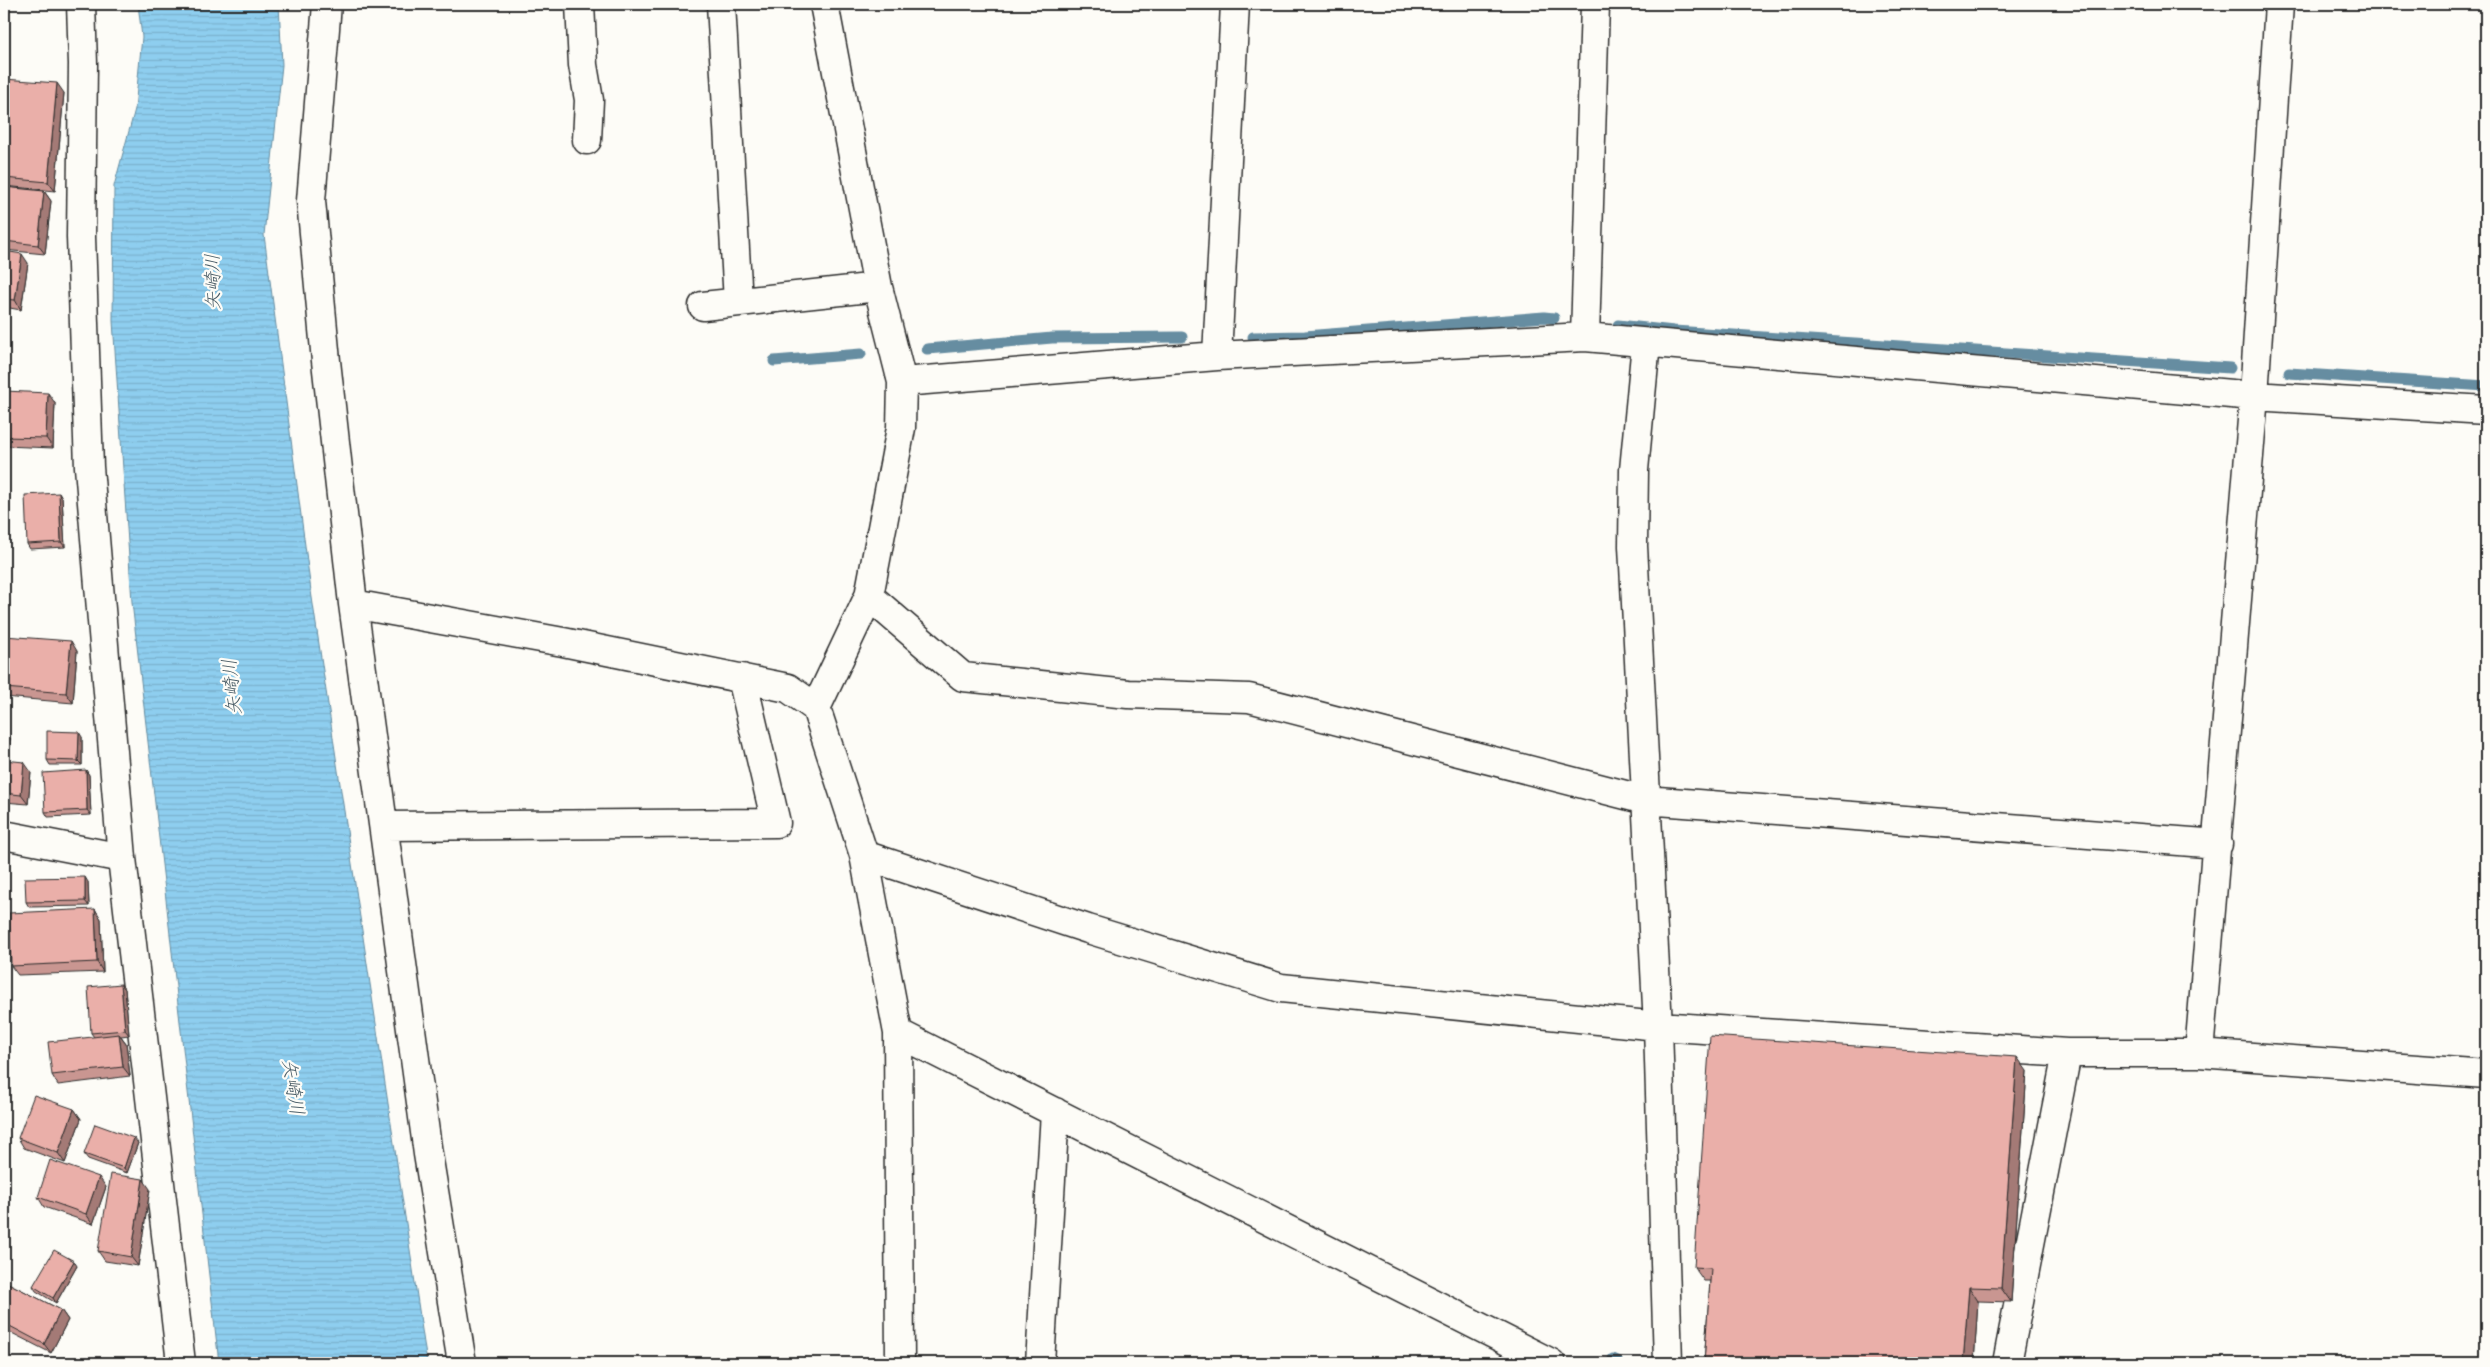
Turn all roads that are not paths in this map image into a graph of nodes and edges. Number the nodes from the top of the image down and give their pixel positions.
1 (81, 4) edge
2 (327, 4) edge
3 (580, 4) edge
4 (721, 4) edge
5 (824, 4) edge
6 (1235, 4) edge
7 (1595, 4) edge
8 (2279, 4) edge
9 (588, 140) dead end
10 (878, 287) junction
11 (738, 302) junction
12 (703, 306) dead end
13 (1585, 337) junction
14 (1646, 343) junction
15 (1217, 356) junction
16 (902, 382) junction
17 (2254, 396) junction
18 (2486, 410) edge
19 (869, 596) junction
20 (353, 604) junction
21 (742, 678) junction
22 (816, 708) junction
23 (1645, 800) junction
24 (384, 826) junction
25 (4, 834) edge
26 (2218, 844) junction
27 (864, 855) junction
28 (122, 858) junction
29 (1658, 1026) junction
30 (898, 1033) junction
31 (2067, 1053) junction
32 (2199, 1053) junction
33 (2486, 1074) edge
34 (1055, 1112) junction
35 (181, 1363) edge
36 (462, 1363) edge
37 (900, 1363) edge
38 (1040, 1363) edge
39 (1551, 1363) edge
40 (1668, 1363) edge
41 (2007, 1363) edge

1 - 28 street
2 - 20 street
3 - 9 street
4 - 11 street
5 - 10 street
6 - 15 street
7 - 13 street
8 - 17 street
10 - 11 street
10 - 16 street
11 - 12 street
13 - 14 street
13 - 15 street
14 - 17 street
14 - 23 street
15 - 16 street
16 - 19 street
17 - 18 street
17 - 26 street
19 - 22 street
19 - 23 street
20 - 21 street
20 - 24 street
21 - 22 street
21 - 24 street
22 - 27 street
23 - 26 street
23 - 29 street
24 - 36 street
25 - 28 street
26 - 32 street
27 - 29 street
27 - 30 street
28 - 35 street
29 - 31 street
29 - 40 street
30 - 34 street
30 - 37 street
31 - 32 street
31 - 41 street
32 - 33 street
34 - 38 street
34 - 39 street

